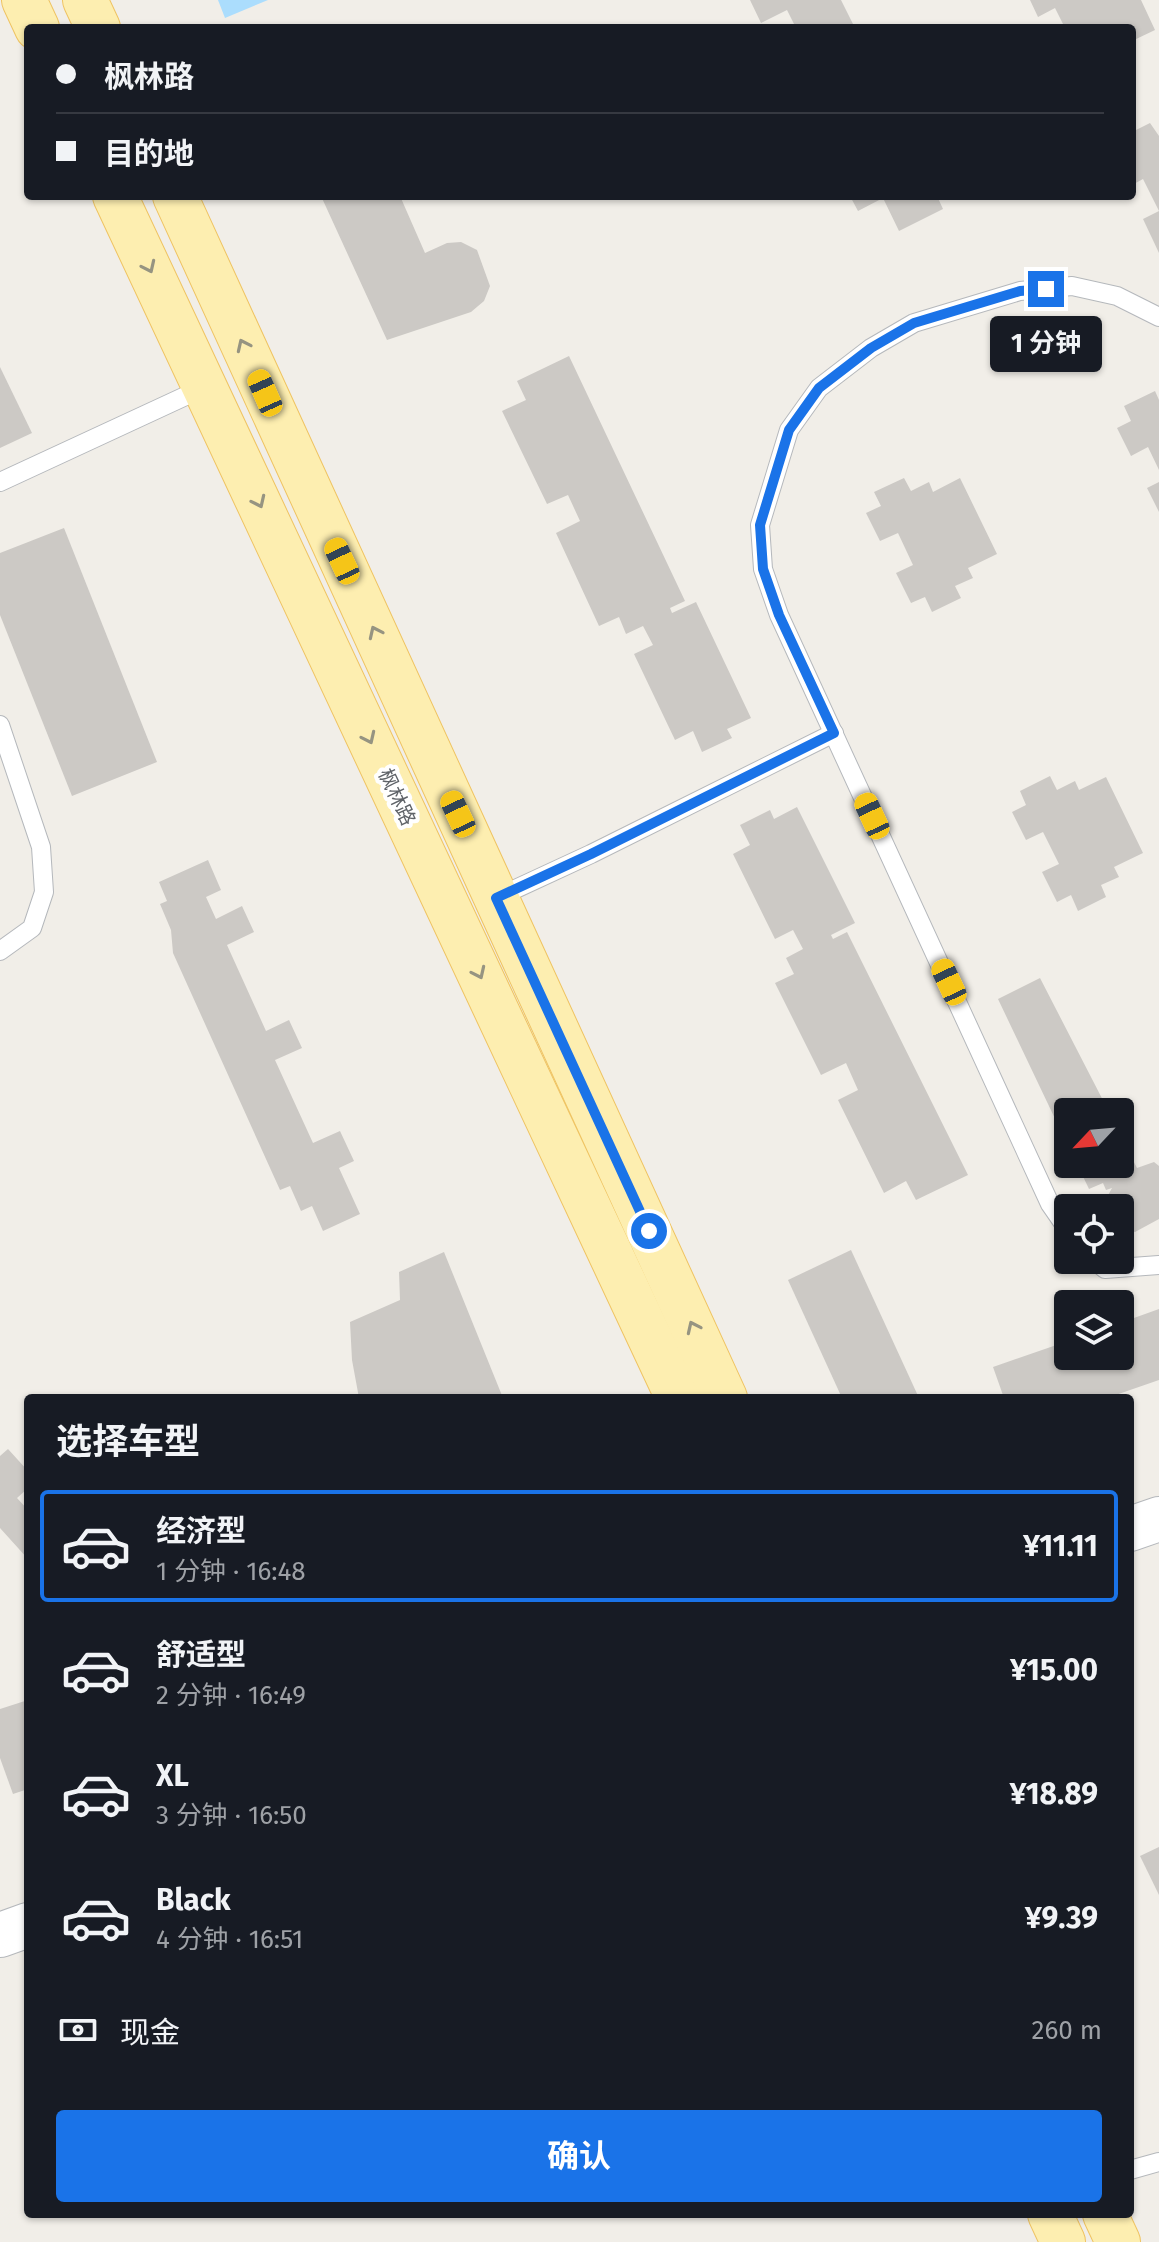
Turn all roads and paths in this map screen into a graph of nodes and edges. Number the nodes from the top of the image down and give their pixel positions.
1 (24, 0) edge
2 (85, 0) edge
3 (35, 24) edge
4 (96, 24) edge
5 (117, 200) edge
6 (177, 200) edge
7 (1159, 317) edge
8 (205, 387) junction
9 (0, 482) edge
10 (0, 725) edge
11 (834, 733) junction
12 (496, 898) junction
13 (0, 951) edge
14 (1054, 1210) edge
15 (1159, 1265) edge
16 (1134, 1268) edge
17 (676, 1394) edge
18 (723, 1394) edge
19 (1159, 1519) edge
20 (1134, 1528) edge
21 (24, 1926) edge
22 (0, 1935) edge
23 (1159, 2162) edge
24 (1134, 2169) edge
25 (1052, 2218) edge
26 (1107, 2218) edge
27 (1063, 2242) edge
28 (1118, 2242) edge

1 - 3 main road
2 - 4 main road
5 -> 8 main road, 枫林路
12 -> 6 main road
7 - 11 lane
8 - 9 lane
8 -> 17 main road, 枫林路
10 - 13 lane
11 - 12 lane
11 - 14 lane
18 -> 12 main road
15 - 16 lane
19 - 20 street
21 - 22 street
23 - 24 lane
25 - 27 main road
26 - 28 main road

